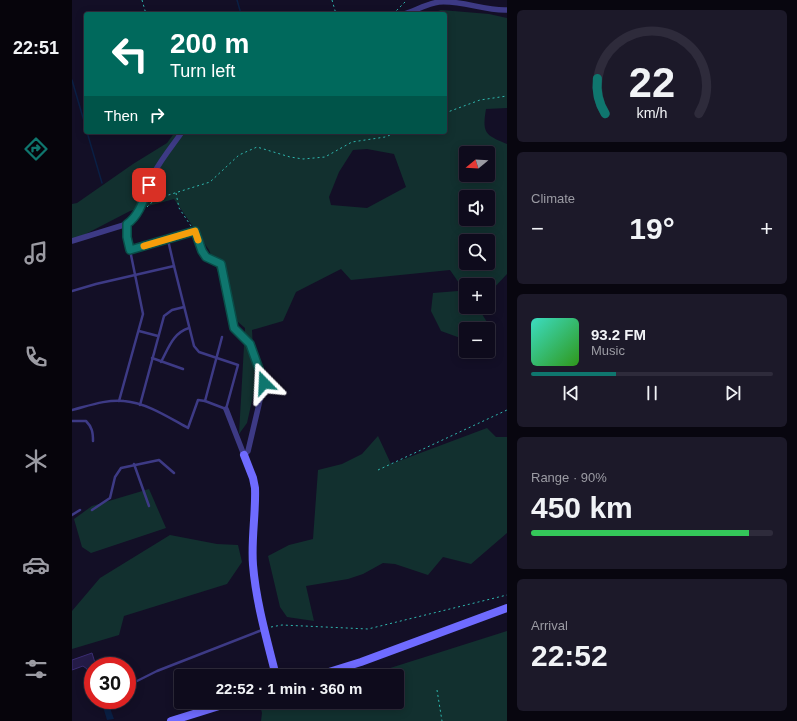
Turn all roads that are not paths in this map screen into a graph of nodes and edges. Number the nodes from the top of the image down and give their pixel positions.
1 (507, 10) edge
2 (410, 12) edge
3 (181, 134) edge
4 (127, 224) junction
5 (168, 239) junction
6 (72, 241) edge
7 (130, 250) junction
8 (174, 266) junction
9 (135, 275) junction
10 (72, 291) edge
11 (184, 307) junction
12 (189, 328) junction
13 (139, 331) junction
14 (158, 336) junction
15 (222, 337) dead end
16 (152, 358) junction
17 (216, 358) junction
18 (161, 362) junction
19 (183, 368) dead end
20 (119, 400) junction
21 (205, 401) junction
22 (140, 405) junction
23 (226, 409) junction
24 (72, 410) edge
25 (72, 421) edge
26 (93, 441) dead end
27 (244, 455) junction
28 (134, 464) junction
29 (174, 473) dead end
30 (149, 506) dead end
31 (80, 510) dead end
32 (92, 510) dead end
33 (72, 515) edge
34 (507, 608) edge
35 (265, 629) junction
36 (274, 669) edge
37 (338, 669) edge
38 (136, 682) edge
39 (210, 709) edge
40 (171, 721) edge

1 - 2 street
3 - 4 street
4 - 6 street
4 - 7 street
5 - 7 street
5 - 8 lane
5 - 27 street
7 - 9 lane
8 - 9 lane
8 - 11 lane
9 - 10 lane
9 - 13 lane
11 - 12 lane
11 - 14 lane
12 - 17 lane
12 - 18 lane
13 - 14 lane
13 - 20 lane
14 - 16 lane
15 - 17 lane
16 - 18 lane
16 - 22 lane
17 - 21 lane
17 - 23 lane
18 - 19 lane
20 - 22 lane
20 - 24 lane
21 - 22 lane
21 - 23 lane
23 - 27 street
25 - 26 lane
27 - 35 street
28 - 29 lane
28 - 30 lane
28 - 32 lane
31 - 33 lane
34 - 37 street
35 - 36 street
35 - 38 lane
39 - 40 street

